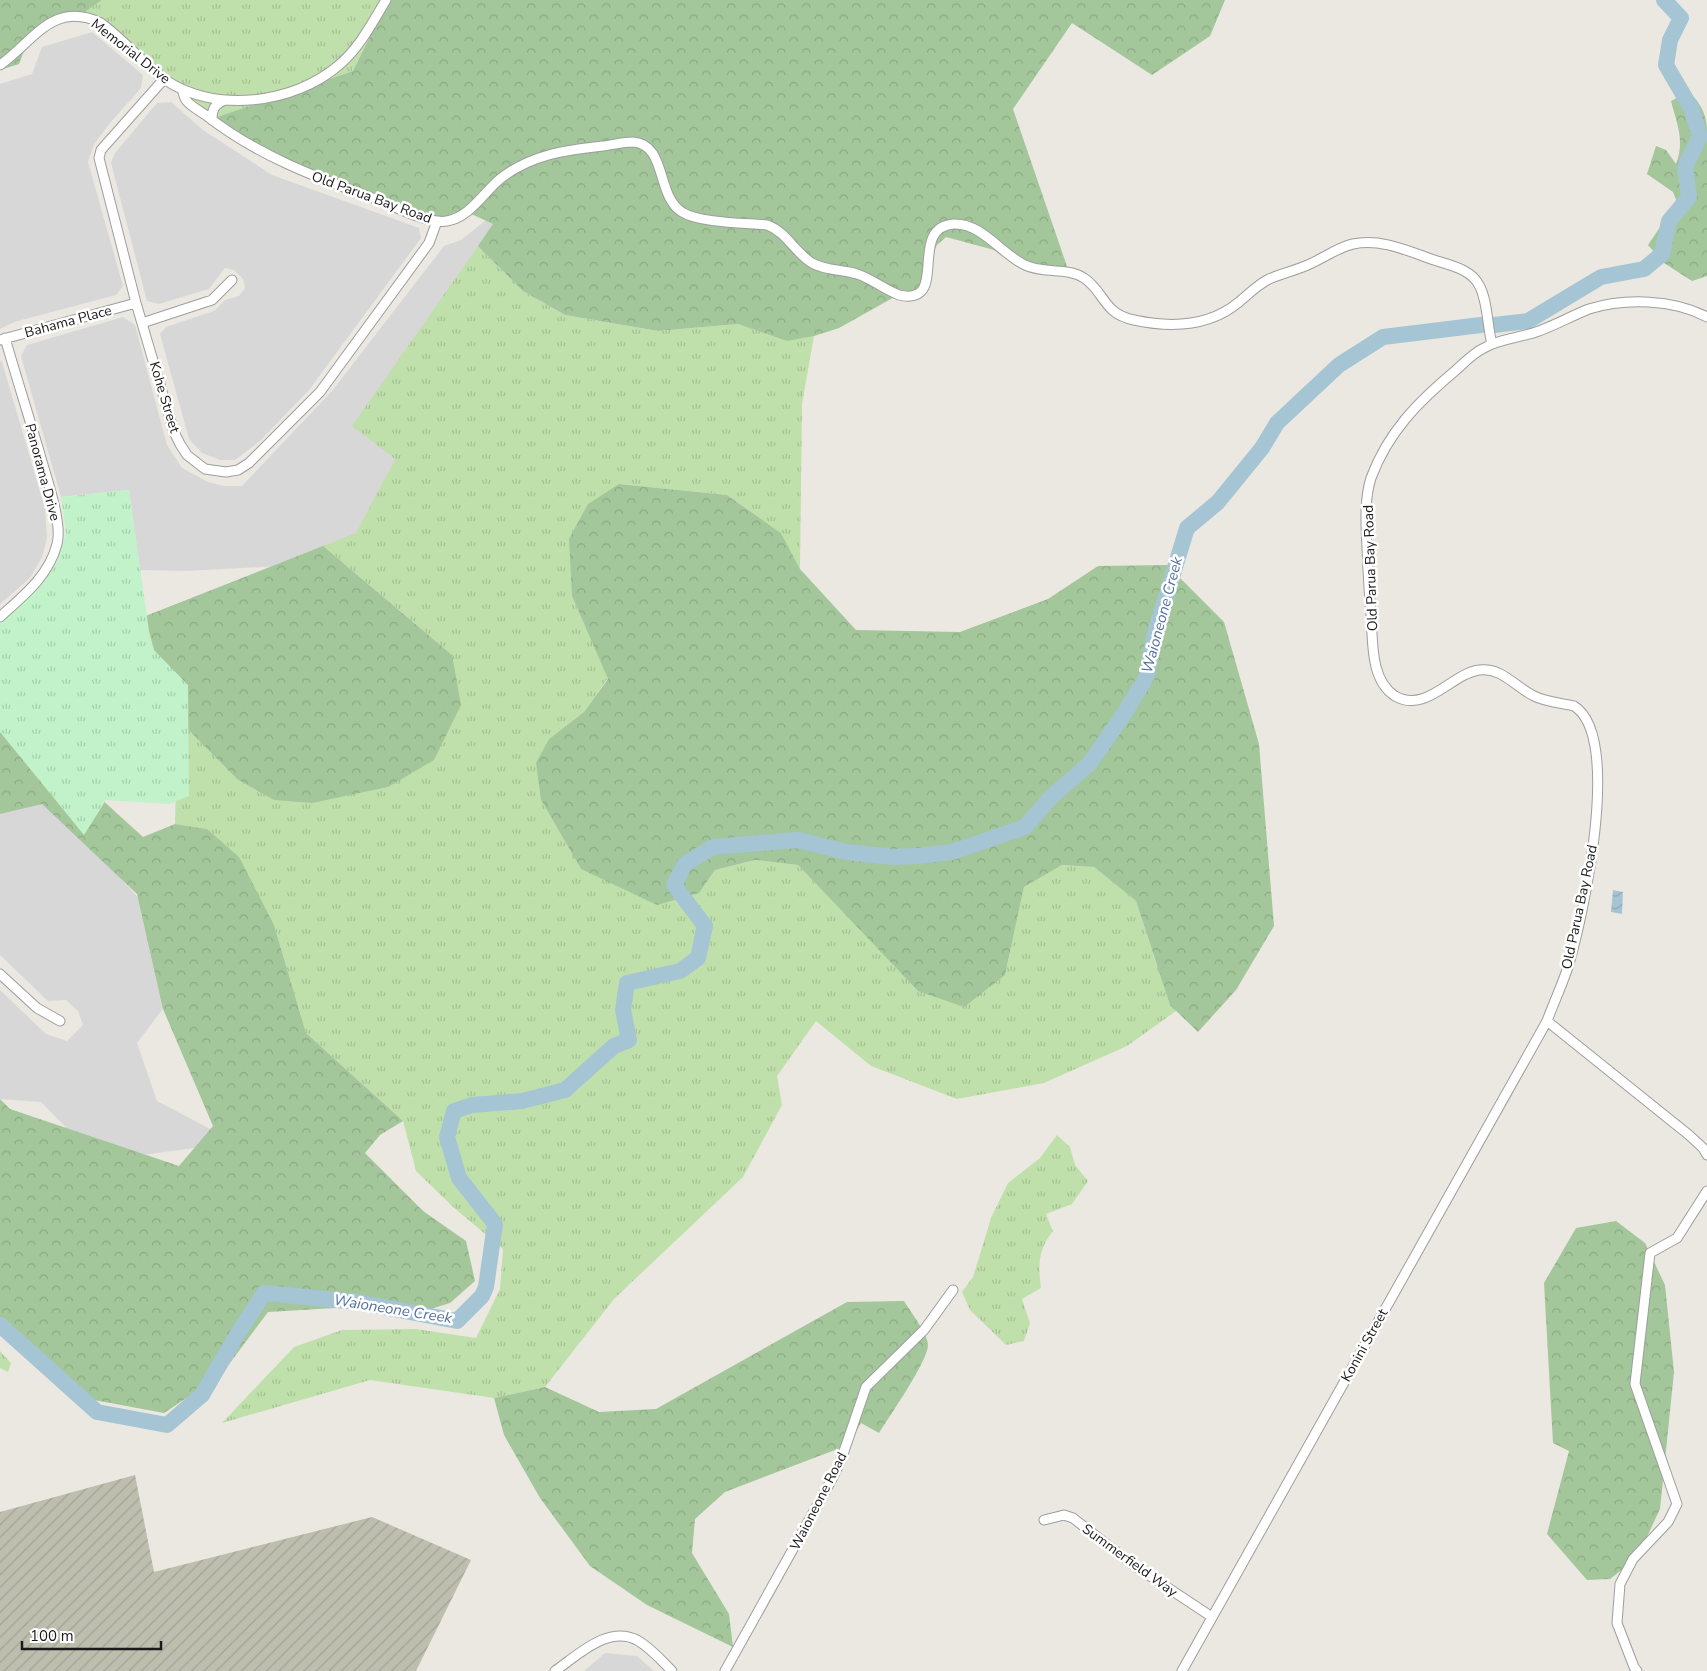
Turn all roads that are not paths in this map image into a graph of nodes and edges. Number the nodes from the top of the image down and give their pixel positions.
1 (386, 0) edge
2 (0, 65) edge
3 (164, 78) junction
4 (182, 89) junction
5 (225, 100) junction
6 (212, 120) junction
7 (437, 220) junction
8 (232, 280) dead end
9 (136, 302) junction
10 (1707, 317) edge
11 (142, 323) junction
12 (3, 339) edge
13 (1492, 344) junction
14 (0, 617) edge
15 (0, 974) edge
16 (60, 1020) dead end
17 (1547, 1021) junction
18 (1707, 1155) edge
19 (1707, 1191) edge
20 (953, 1290) dead end
21 (1044, 1520) dead end
22 (1212, 1617) junction
23 (555, 1671) edge
24 (672, 1671) edge
25 (724, 1671) edge
26 (1182, 1671) edge
27 (1637, 1671) edge

1 - 5 street, Memorial Drive
2 - 3 street, Memorial Drive
3 - 4 street, Memorial Drive
3 - 9 street, Kohe Street
4 - 5 street, Memorial Drive
4 - 6 street, Old Parua Bay Road
5 - 6 street
6 - 7 street, Old Parua Bay Road
7 - 11 street, Kohe Street
7 - 13 street, Old Parua Bay Road
8 - 11 street
9 - 11 street, Kohe Street
9 - 12 street, Bahama Place
10 - 13 street
12 - 14 street, Panorama Drive
13 - 17 street, Old Parua Bay Road
15 - 16 street
17 - 18 street
17 - 22 street, Konini Street
19 - 27 street
20 - 25 street, Waioneone Road
21 - 22 street, Summerfield Way
22 - 26 street, Konini Street
23 - 24 street

